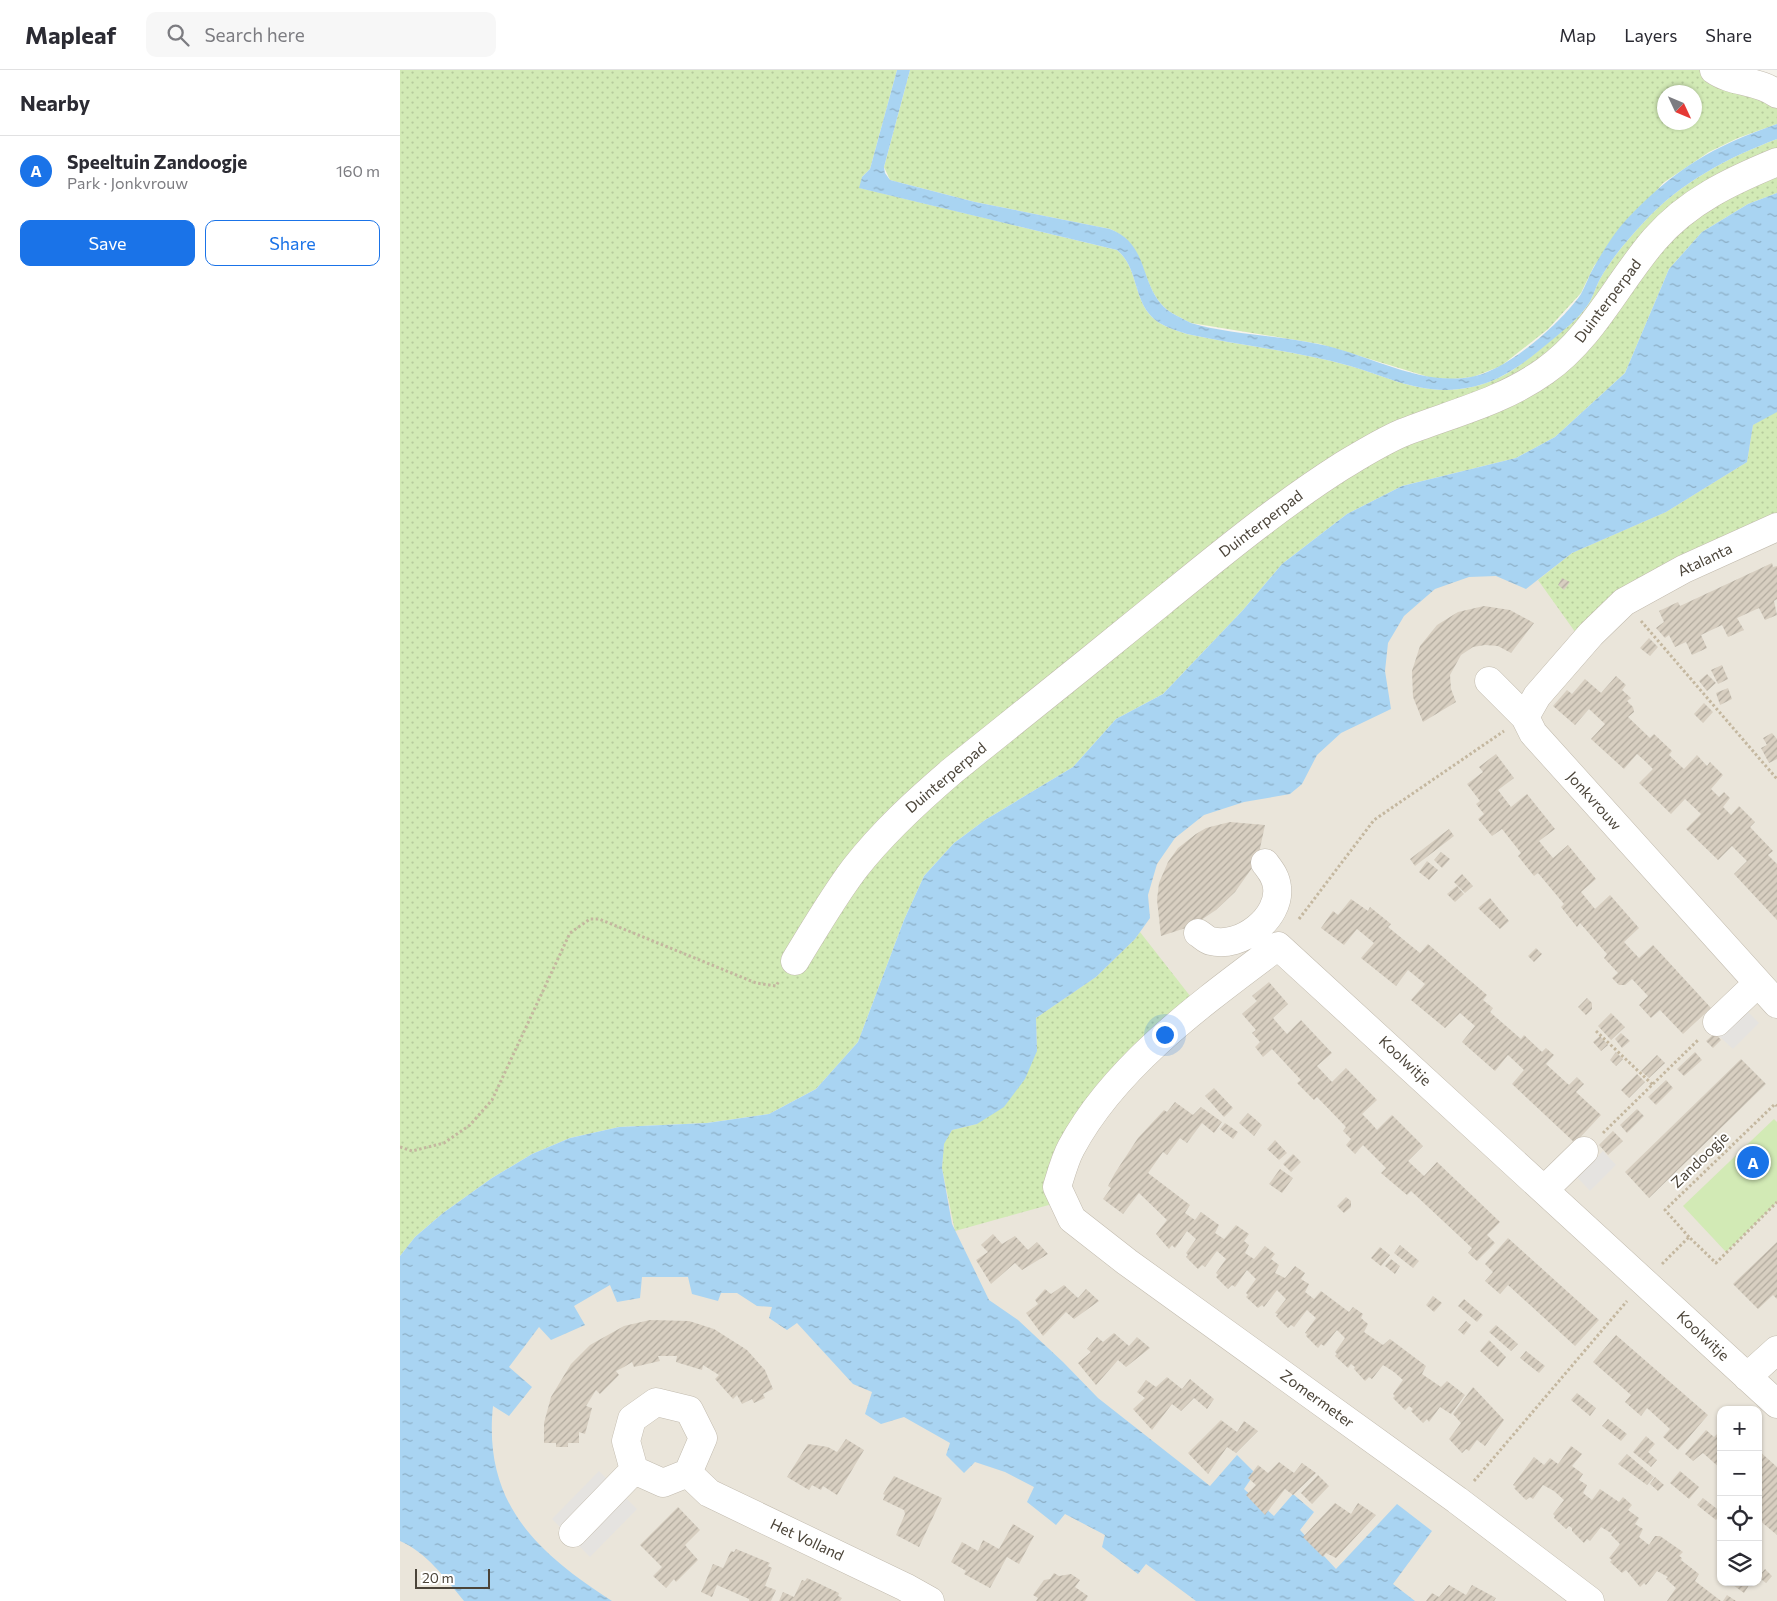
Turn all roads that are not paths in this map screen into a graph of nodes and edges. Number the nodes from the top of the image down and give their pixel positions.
1 (1714, 70) edge
2 (1777, 94) edge
3 (1777, 162) edge
4 (1777, 527) edge
5 (1489, 681) dead end
6 (1525, 717) junction
7 (1265, 863) dead end
8 (1198, 932) dead end
9 (1269, 936) junction
10 (794, 961) road end
11 (1758, 983) junction
12 (1777, 1004) edge
13 (1717, 1022) road end
14 (1584, 1152) road end
15 (1544, 1189) junction
16 (1777, 1350) edge
17 (1748, 1377) junction
18 (1777, 1404) edge
19 (634, 1470) junction
20 (688, 1473) junction
21 (574, 1533) dead end
22 (930, 1601) edge
23 (1590, 1601) edge

1 - 2 street
3 - 10 street, Duinterperpad
4 - 6 street, Atalanta
5 - 6 street, Jonkvrouw
6 - 11 street, Jonkvrouw
7 - 9 street
8 - 9 street
9 - 15 street, Koolwitje
9 - 23 street, Zomermeter
11 - 12 street, Jonkvrouw
11 - 13 street
14 - 15 street
15 - 17 street, Koolwitje
16 - 17 street
17 - 18 street, Koolwitje
19 - 20 street
19 - 20 street
19 - 21 street
20 - 22 street, Het Volland

